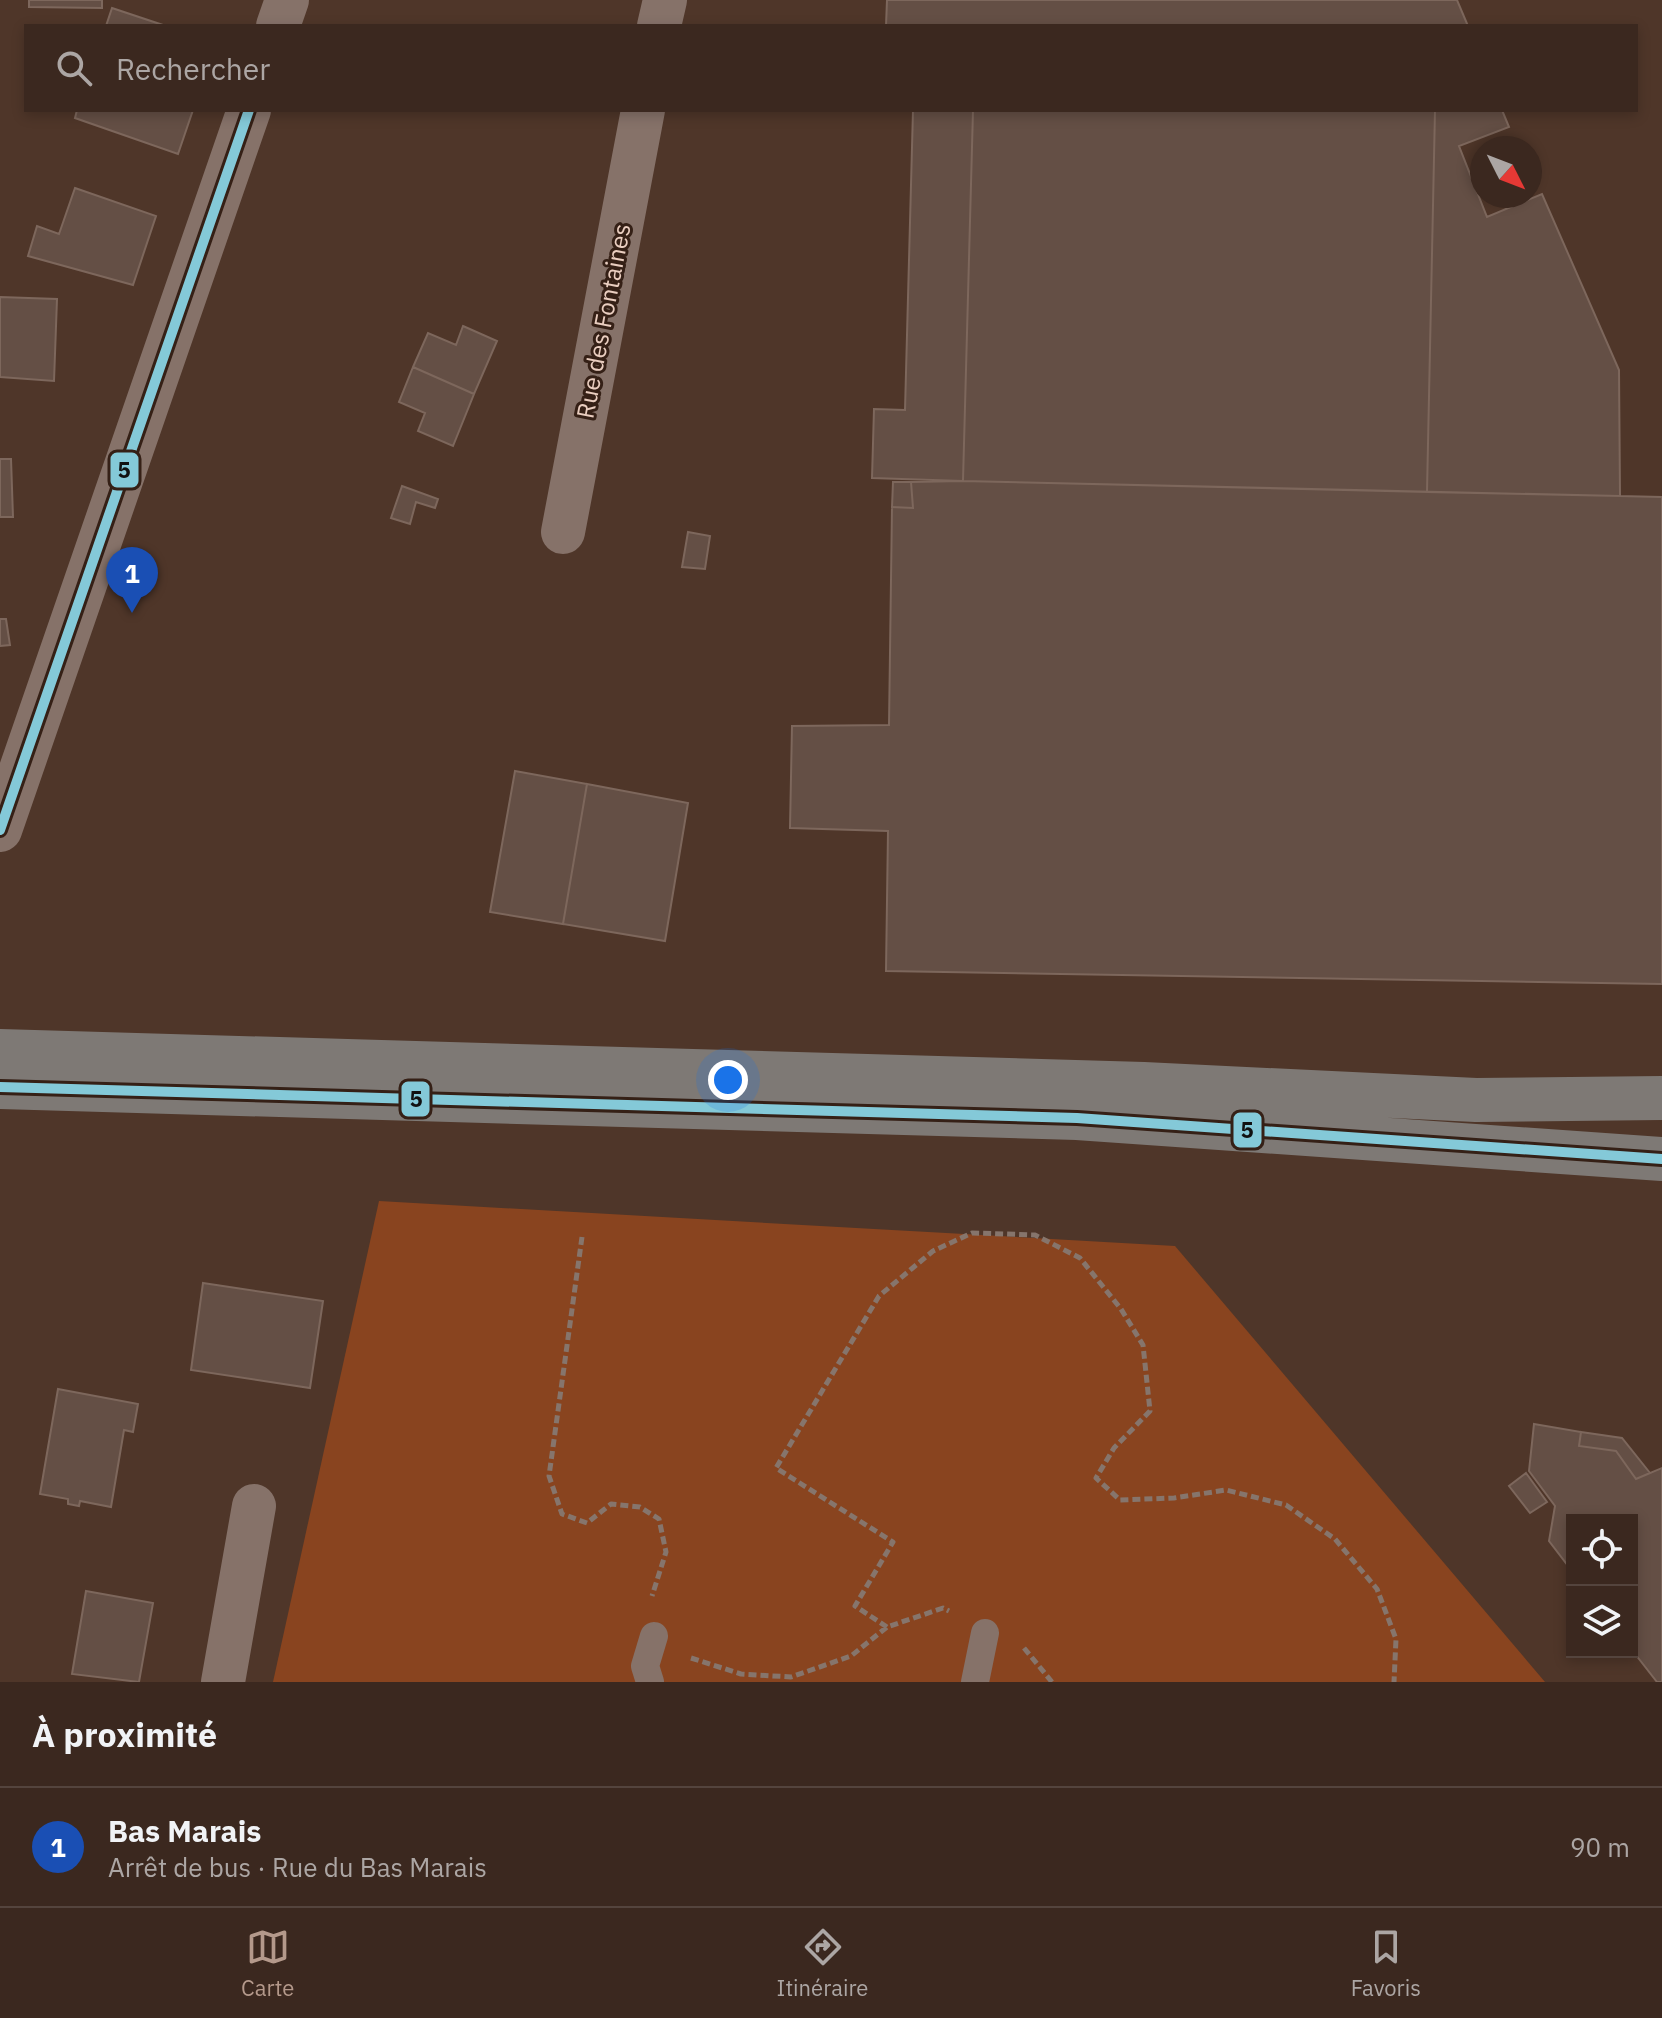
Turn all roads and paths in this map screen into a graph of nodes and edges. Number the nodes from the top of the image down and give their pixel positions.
1 (287, 0) edge
2 (665, 0) edge
3 (279, 24) edge
4 (659, 24) edge
5 (248, 112) edge
6 (643, 112) edge
7 (563, 532) dead end
8 (0, 830) edge
9 (0, 1051) edge
10 (0, 1087) edge
11 (1662, 1098) edge
12 (1662, 1159) edge
13 (582, 1237) dead end
14 (254, 1506) dead end
15 (887, 1627) junction
16 (985, 1633) joint
17 (654, 1636) junction
18 (223, 1682) edge
19 (650, 1682) edge
20 (975, 1682) edge
21 (1394, 1682) edge

1 - 3 street
2 - 4 street
5 - 8 street
6 - 7 street, Rue des Fontaines
9 - 11 main road
10 - 12 main road
13 - 17 path
14 - 18 street
15 - 16 path
15 - 17 path
15 - 21 path
16 - 20 lane
17 - 19 lane

